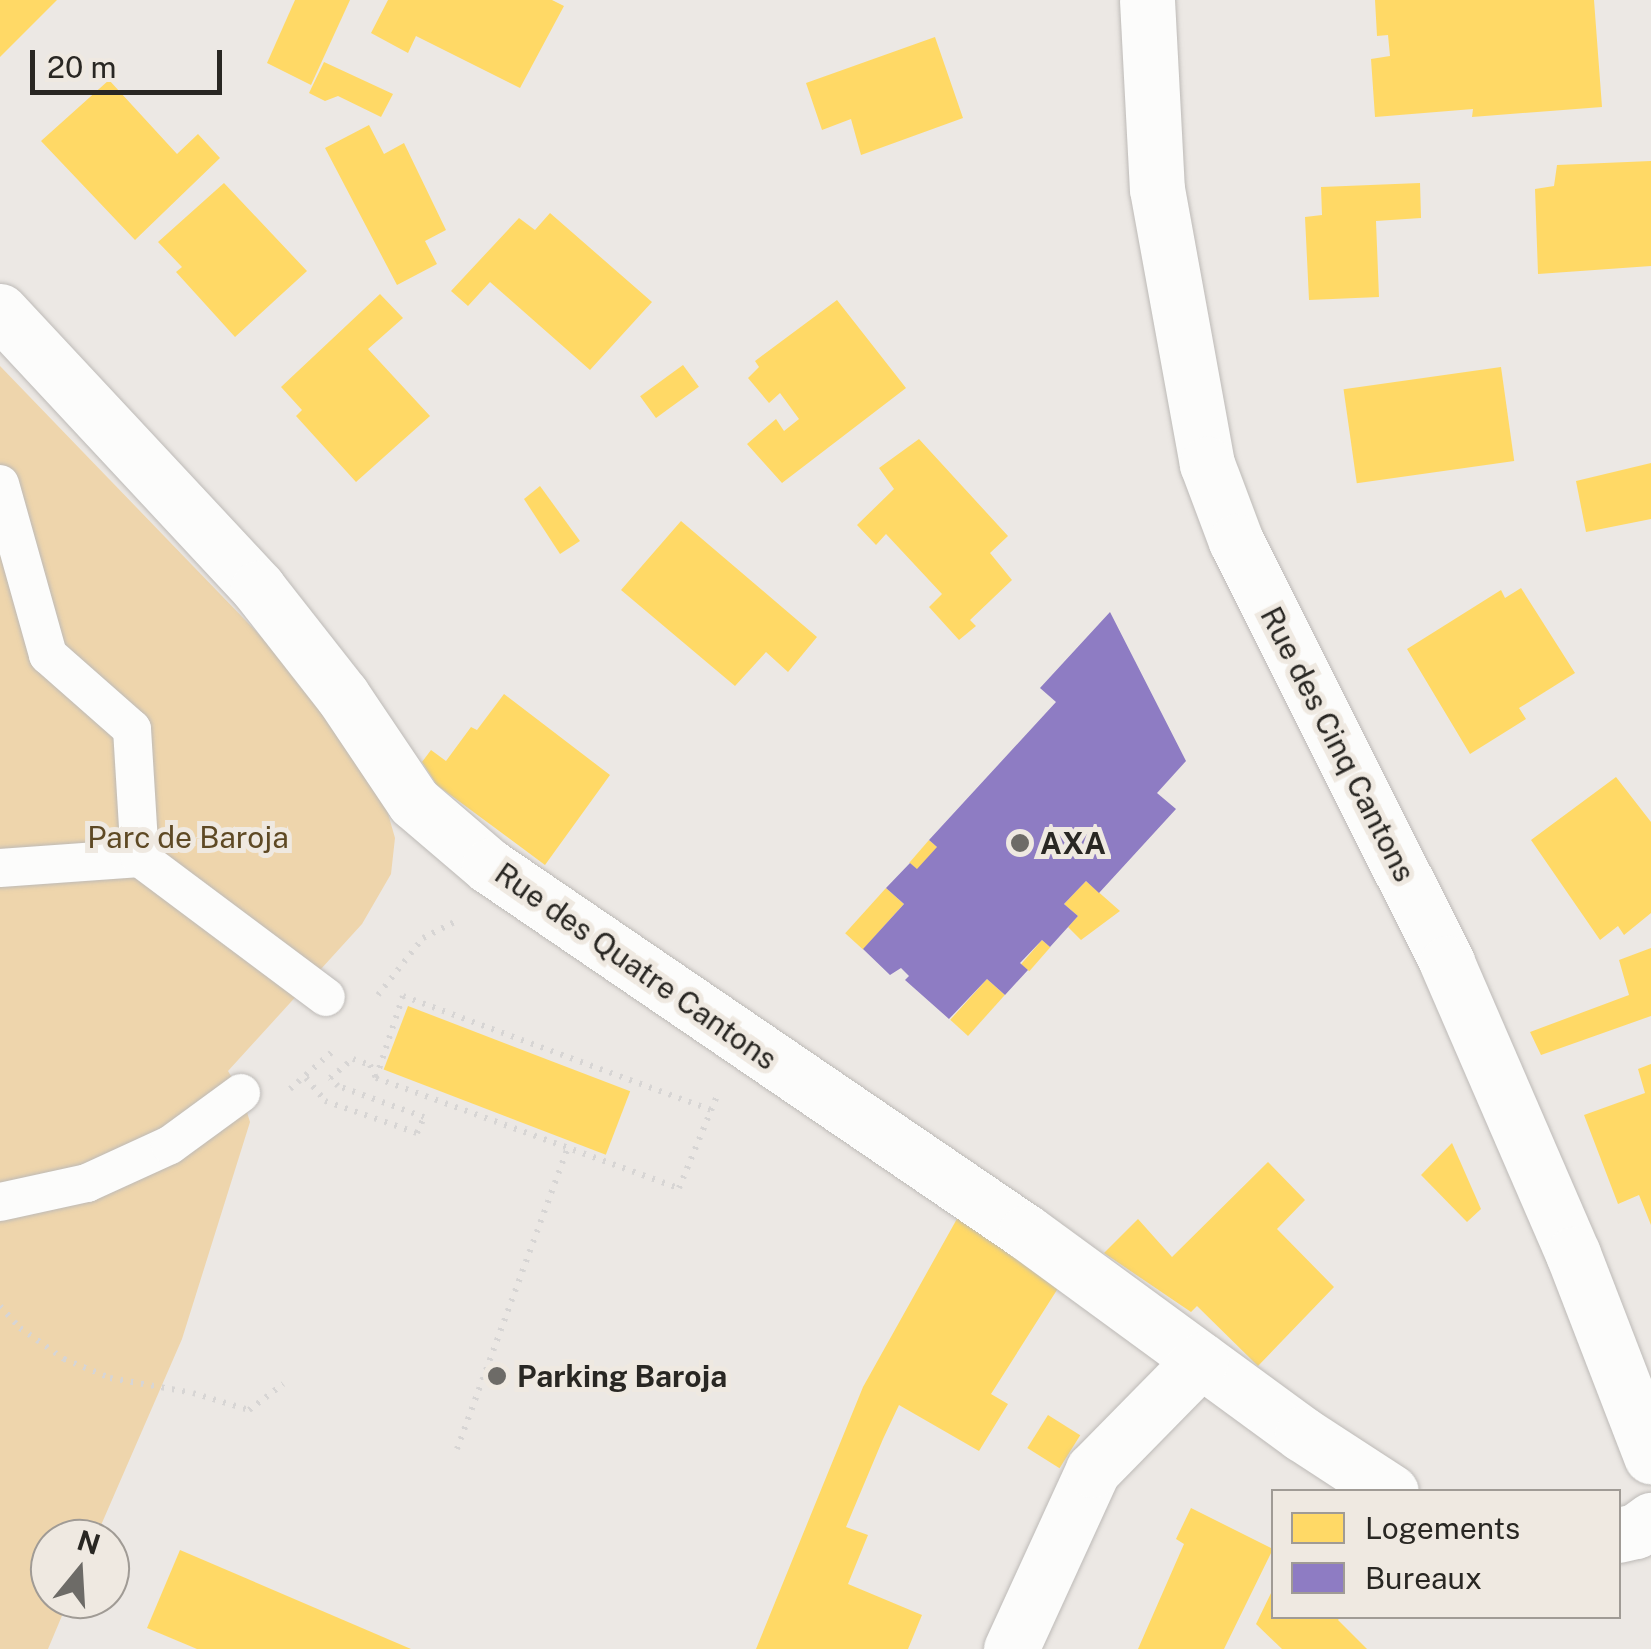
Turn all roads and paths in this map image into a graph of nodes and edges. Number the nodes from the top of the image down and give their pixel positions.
1 (1146, 0) edge
2 (0, 311) edge
3 (0, 484) edge
4 (140, 858) junction
5 (0, 868) edge
6 (469, 919) dead end
7 (326, 997) dead end
8 (371, 1004) dead end
9 (337, 1046) dead end
10 (376, 1078) junction
11 (719, 1090) dead end
12 (241, 1092) dead end
13 (710, 1110) junction
14 (568, 1148) junction
15 (0, 1202) edge
16 (0, 1306) edge
17 (1201, 1360) junction
18 (283, 1384) dead end
19 (456, 1449) dead end
20 (1651, 1456) edge
21 (1387, 1489) edge
22 (1651, 1520) edge
23 (1621, 1534) edge
24 (1011, 1649) edge

1 - 20 street, Rue des Cinq Cantons
2 - 17 street, Rue des Quatre Cantons
3 - 4 lane
4 - 5 lane
4 - 7 lane
6 - 8 path
9 - 10 path
10 - 13 path
10 - 14 path
11 - 13 path
12 - 15 lane
13 - 14 path
14 - 19 path
16 - 18 path
17 - 21 street, Rue des Quatre Cantons
17 - 24 street
22 - 23 street

